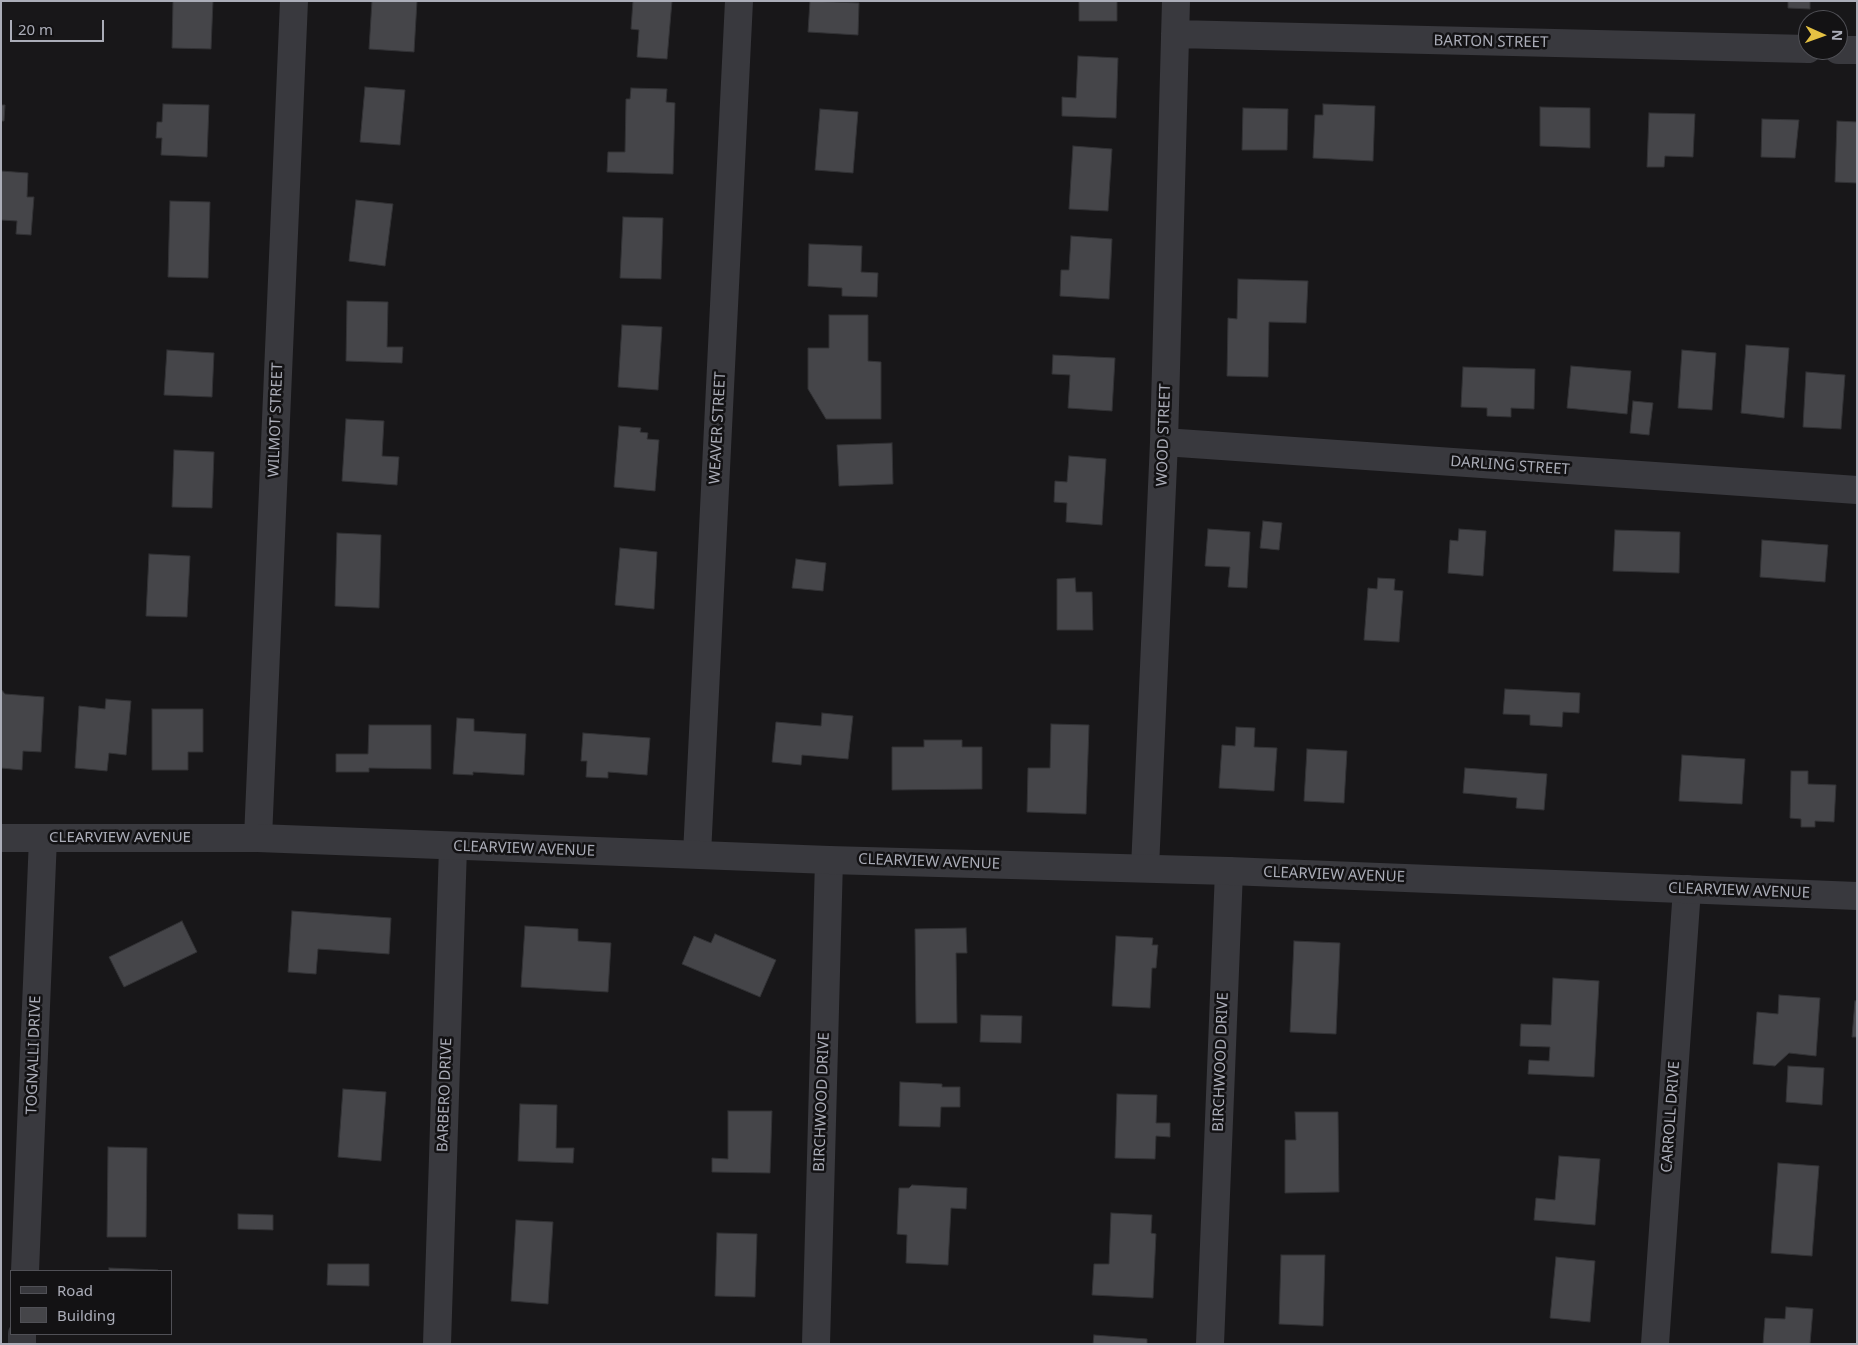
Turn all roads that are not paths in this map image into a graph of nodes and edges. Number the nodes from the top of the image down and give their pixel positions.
1 (294, 1) edge
2 (739, 1) edge
3 (1176, 1) edge
4 (1175, 34) junction
5 (1798, 49) edge
6 (1164, 442) junction
7 (1857, 490) edge
8 (1, 838) edge
9 (43, 838) junction
10 (258, 838) junction
11 (453, 847) junction
12 (697, 854) junction
13 (829, 860) junction
14 (1145, 868) junction
15 (1229, 870) junction
16 (1687, 889) junction
17 (1857, 896) edge
18 (25, 1270) edge
19 (437, 1344) edge
20 (816, 1344) edge
21 (1210, 1344) edge
22 (1655, 1344) edge

1 - 10 street, WILMOT STREET
2 - 12 street, WEAVER STREET
3 - 4 street, WOOD STREET
4 - 5 street, BARTON STREET
4 - 6 street, WOOD STREET
6 - 7 street, DARLING STREET
6 - 14 street, WOOD STREET
8 - 9 street, CLEARVIEW AVENUE
9 - 10 street, CLEARVIEW AVENUE
9 - 18 street, TOGNALLI DRIVE
10 - 11 street, CLEARVIEW AVENUE
11 - 12 street, CLEARVIEW AVENUE
11 - 19 street, BARBERO DRIVE
12 - 13 street, CLEARVIEW AVENUE
13 - 14 street, CLEARVIEW AVENUE
13 - 20 street, BIRCHWOOD DRIVE
14 - 15 street, CLEARVIEW AVENUE
15 - 16 street, CLEARVIEW AVENUE
15 - 21 street, BIRCHWOOD DRIVE
16 - 17 street, CLEARVIEW AVENUE
16 - 22 street, CARROLL DRIVE

